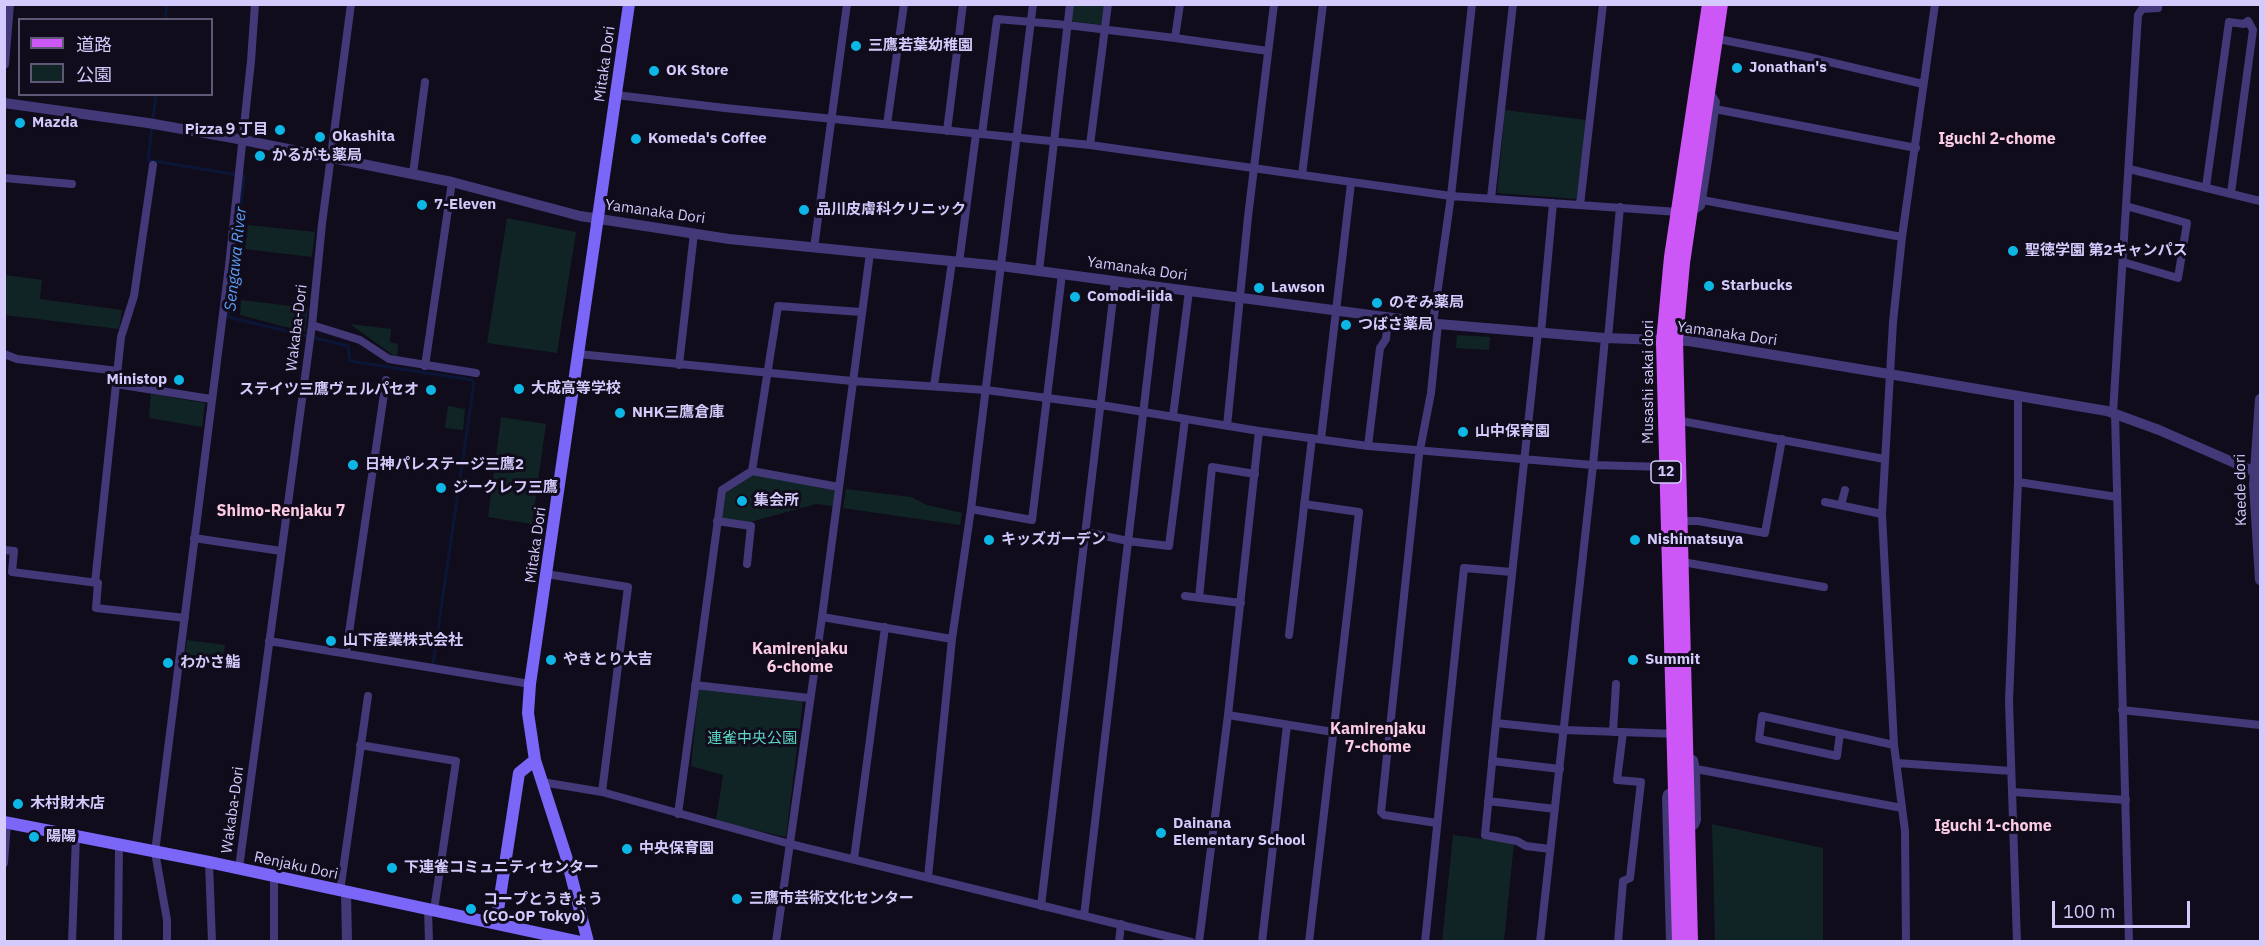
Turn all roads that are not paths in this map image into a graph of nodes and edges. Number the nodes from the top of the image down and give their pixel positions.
1 (9, 4) edge
2 (255, 4) edge
3 (351, 4) edge
4 (629, 4) edge
5 (847, 4) edge
6 (904, 4) edge
7 (963, 4) edge
8 (1033, 4) edge
9 (1070, 4) edge
10 (1108, 4) edge
11 (1180, 4) edge
12 (1274, 4) edge
13 (1323, 4) edge
14 (1472, 4) edge
15 (1513, 4) edge
16 (1603, 4) edge
17 (1709, 4) edge
18 (1721, 4) edge
19 (1935, 4) edge
20 (2158, 4) edge
21 (1031, 22) junction
22 (1067, 25) junction
23 (1105, 29) junction
24 (1175, 38) junction
25 (1710, 38) junction
26 (1268, 51) junction
27 (4, 64) edge
28 (425, 82) dead end
29 (1923, 84) junction
30 (1708, 90) junction
31 (616, 95) junction
32 (4, 103) edge
33 (1715, 109) junction
34 (832, 118) junction
35 (887, 124) junction
36 (947, 131) junction
37 (979, 134) junction
38 (1017, 137) junction
39 (242, 140) junction
40 (1053, 141) junction
41 (1090, 145) junction
42 (1916, 148) junction
43 (331, 158) junction
44 (153, 165) dead end
45 (1255, 169) junction
46 (2129, 169) junction
47 (412, 174) junction
48 (1302, 175) junction
49 (4, 178) edge
50 (452, 182) junction
51 (1351, 183) junction
52 (72, 184) dead end
53 (2206, 187) junction
54 (2231, 193) junction
55 (1451, 196) junction
56 (1491, 198) junction
57 (1702, 200) junction
58 (2260, 201) edge
59 (1553, 203) junction
60 (1580, 205) junction
61 (2126, 206) junction
62 (1620, 207) junction
63 (1684, 213) junction
64 (598, 219) junction
65 (694, 233) junction
66 (1902, 237) junction
67 (814, 248) junction
68 (870, 253) junction
69 (2123, 262) junction
70 (956, 263) junction
71 (1001, 266) junction
72 (1039, 271) junction
73 (1062, 274) junction
74 (1115, 282) junction
75 (1158, 287) junction
76 (1189, 291) junction
77 (1240, 298) junction
78 (861, 312) junction
79 (1336, 312) junction
80 (1388, 317) junction
81 (1436, 324) junction
82 (312, 325) junction
83 (1539, 332) junction
84 (1606, 338) junction
85 (1670, 341) junction
86 (4, 354) edge
87 (578, 354) junction
88 (679, 365) junction
89 (425, 366) junction
90 (118, 371) junction
91 (476, 373) dead end
92 (766, 373) junction
93 (1889, 374) junction
94 (386, 380) dead end
95 (852, 381) junction
96 (116, 384) junction
97 (934, 386) junction
98 (986, 390) junction
99 (2018, 395) junction
100 (1046, 397) junction
101 (211, 399) junction
102 (2260, 399) edge
103 (1101, 405) junction
104 (1143, 411) junction
105 (2114, 413) junction
106 (1173, 417) junction
107 (1185, 419) junction
108 (1676, 420) junction
109 (1227, 426) junction
110 (1259, 431) junction
111 (1317, 438) junction
112 (1782, 439) junction
113 (1368, 446) junction
114 (1421, 451) junction
115 (1524, 459) junction
116 (1884, 459) junction
117 (1593, 465) junction
118 (1666, 467) junction
119 (752, 471) junction
120 (2257, 472) edge
121 (1255, 474) junction
122 (2018, 482) junction
123 (839, 487) junction
124 (1845, 490) dead end
125 (2117, 497) junction
126 (1825, 502) dead end
127 (1304, 504) junction
128 (1841, 506) junction
129 (971, 509) junction
130 (1882, 514) junction
131 (717, 521) junction
132 (1679, 521) junction
133 (1086, 532) junction
134 (194, 538) junction
135 (1128, 541) junction
136 (4, 550) edge
137 (280, 551) junction
138 (1675, 561) junction
139 (747, 564) dead end
140 (1512, 572) junction
141 (546, 574) junction
142 (2260, 580) edge
143 (95, 583) junction
144 (1824, 587) dead end
145 (1185, 596) dead end
146 (1199, 598) junction
147 (1241, 603) junction
148 (822, 616) junction
149 (185, 618) junction
150 (885, 627) junction
151 (1289, 635) dead end
152 (952, 639) junction
153 (269, 641) junction
154 (346, 653) junction
155 (530, 684) junction
156 (1616, 684) dead end
157 (695, 685) junction
158 (368, 696) dead end
159 (809, 698) junction
160 (2122, 710) junction
161 (1228, 715) junction
162 (1496, 723) junction
163 (1287, 724) junction
164 (2260, 725) edge
165 (1563, 729) junction
166 (1333, 732) junction
167 (1618, 732) junction
168 (1840, 733) junction
169 (1679, 734) junction
170 (360, 745) junction
171 (1894, 745) junction
172 (1686, 754) junction
173 (535, 760) junction
174 (1492, 761) junction
175 (1897, 764) junction
176 (1696, 768) junction
177 (1560, 769) junction
178 (2011, 771) junction
179 (542, 782) junction
180 (1675, 789) junction
181 (602, 792) junction
182 (2013, 792) junction
183 (2126, 800) junction
184 (1488, 801) junction
185 (1902, 808) junction
186 (1555, 809) junction
187 (678, 814) junction
188 (6, 822) edge
189 (1437, 824) junction
190 (1688, 828) junction
191 (76, 836) junction
192 (790, 844) junction
193 (119, 845) junction
194 (1550, 849) junction
195 (156, 852) junction
196 (854, 859) junction
197 (209, 862) junction
198 (4, 863) edge
199 (239, 868) junction
200 (274, 876) junction
201 (928, 877) junction
202 (343, 891) junction
203 (1041, 906) junction
204 (431, 910) junction
205 (1084, 916) junction
206 (496, 923) junction
207 (1121, 924) junction
208 (72, 942) edge
209 (117, 942) edge
210 (167, 942) edge
211 (212, 942) edge
212 (274, 942) edge
213 (347, 942) edge
214 (429, 942) edge
215 (581, 942) edge
216 (588, 942) edge
217 (776, 942) edge
218 (1119, 942) edge
219 (1191, 942) edge
220 (1199, 942) edge
221 (1262, 942) edge
222 (1309, 942) edge
223 (1425, 942) edge
224 (1540, 942) edge
225 (1618, 942) edge
226 (1670, 942) edge
227 (1679, 942) edge
228 (1691, 942) edge
229 (1906, 942) edge
230 (2017, 942) edge
231 (2129, 942) edge

1 - 27 street
2 - 39 street
3 - 43 street, Wakaba-Dori
4 - 31 main road, Mitaka Dori
5 - 34 street
6 - 35 street
7 - 36 street
8 - 21 street
9 - 22 street
10 - 23 street
11 - 24 street
12 - 26 street
13 - 48 street
14 - 55 street
15 - 56 street
16 - 60 street
17 - 25 main road, Musashi sakai dori / 12
18 - 25 main road, Musashi sakai dori / 12
19 - 29 street
20 - 46 street
21 - 22 street
21 - 37 street
21 - 38 street
22 - 23 street
22 - 40 street
23 - 24 street
23 - 41 street
24 - 26 street
25 - 29 street
25 - 30 main road, Musashi sakai dori / 12
25 - 63 main road, Musashi sakai dori / 12
26 - 45 street
28 - 47 street
29 - 42 street
30 - 33 street
30 - 63 main road, Musashi sakai dori / 12
31 - 34 street
31 - 64 main road, Mitaka Dori
32 - 39 street, Yamanaka Dori
33 - 42 street
33 - 57 street
34 - 35 street
34 - 67 street
35 - 36 street
36 - 37 street
37 - 38 street
37 - 70 street
38 - 40 street
38 - 71 street
39 - 43 street, Yamanaka Dori
39 - 101 street
40 - 41 street
40 - 72 street
41 - 45 street
42 - 66 street
43 - 47 street, Yamanaka Dori
43 - 82 street, Wakaba-Dori
44 - 90 street
45 - 48 street
45 - 77 street
46 - 53 street
46 - 61 street
47 - 50 street, Yamanaka Dori
48 - 51 street
49 - 52 street
50 - 64 street, Yamanaka Dori
50 - 89 street
51 - 55 street
51 - 79 street
53 - 54 street
53 - 54 street
54 - 58 street
55 - 56 street
55 - 81 street
56 - 59 street
57 - 63 street
57 - 66 street
59 - 60 street
59 - 83 street
60 - 62 street
61 - 69 street
61 - 69 street
62 - 63 street
62 - 84 street
63 - 85 main road, Musashi sakai dori / 12
64 - 65 street, Yamanaka Dori
64 - 87 main road, Mitaka Dori
65 - 67 street, Yamanaka Dori
65 - 88 street
66 - 93 street
67 - 68 street, Yamanaka Dori
68 - 70 street, Yamanaka Dori
68 - 78 street
69 - 105 street
70 - 71 street, Yamanaka Dori
70 - 97 street
71 - 72 street, Yamanaka Dori
71 - 98 street
72 - 73 street, Yamanaka Dori
73 - 74 street, Yamanaka Dori
73 - 100 street
74 - 75 street, Yamanaka Dori
74 - 103 street
75 - 76 street, Yamanaka Dori
75 - 104 street
76 - 77 street, Yamanaka Dori
76 - 106 street
77 - 79 street, Yamanaka Dori
77 - 109 street
78 - 92 street
78 - 95 street
79 - 80 street, Yamanaka Dori
79 - 111 street
80 - 81 street, Yamanaka Dori
80 - 113 street
81 - 83 street, Yamanaka Dori
81 - 114 street
82 - 89 street
82 - 137 street, Wakaba-Dori
83 - 84 street, Yamanaka Dori
83 - 115 street
84 - 85 street, Yamanaka Dori
84 - 117 street
85 - 93 street, Yamanaka Dori
85 - 108 main road, Musashi sakai dori / 12
85 - 118 main road, Musashi sakai dori / 12
86 - 90 street
87 - 88 street
87 - 141 main road, Mitaka Dori
88 - 92 street
89 - 91 street
90 - 96 street
92 - 95 street
92 - 119 street
93 - 99 street, Yamanaka Dori
93 - 116 street
94 - 154 street
95 - 97 street
95 - 123 street
96 - 101 street
96 - 143 street
97 - 98 street
98 - 100 street
98 - 129 street
99 - 105 street, Yamanaka Dori
99 - 122 street
100 - 103 street
100 - 129 street
101 - 134 street
102 - 120 street, Kaede dori
103 - 104 street
103 - 133 street
104 - 106 street
104 - 135 street
105 - 120 street, Yamanaka Dori
105 - 125 street
106 - 107 street
107 - 109 street
107 - 135 street
108 - 112 street
108 - 132 main road, Musashi sakai dori / 12
109 - 110 street
110 - 111 street
110 - 121 street
111 - 113 street
111 - 127 street
112 - 116 street
112 - 132 street
113 - 114 street
114 - 115 street
114 - 189 street
115 - 117 street
115 - 140 street
116 - 130 street
117 - 118 street
117 - 165 street
118 - 138 main road, Musashi sakai dori / 12
119 - 123 street
119 - 131 street
120 - 142 street, Kaede dori
121 - 146 street
121 - 147 street
122 - 125 street
122 - 178 street
123 - 148 street
124 - 128 street
125 - 160 street
126 - 128 street
127 - 151 street
127 - 166 street
128 - 130 street
129 - 152 street
130 - 171 street
131 - 139 street
131 - 157 street
132 - 138 main road, Musashi sakai dori / 12
133 - 135 street
133 - 203 street
134 - 137 street
134 - 149 street
135 - 205 street
136 - 143 street
137 - 153 street, Wakaba-Dori
138 - 144 street
138 - 169 main road, Musashi sakai dori / 12
140 - 162 street
140 - 189 street
141 - 155 main road, Mitaka Dori
141 - 181 street
143 - 149 street
145 - 146 street
146 - 147 street
147 - 161 street
148 - 150 street
148 - 159 street
149 - 195 street
150 - 152 street
150 - 196 street
152 - 201 street
153 - 154 street
153 - 199 street, Wakaba-Dori
154 - 155 street
155 - 173 main road, Mitaka Dori
156 - 167 street
157 - 159 street
157 - 187 street
158 - 170 street
159 - 192 street
160 - 164 street
160 - 183 street
161 - 163 street
161 - 220 street
162 - 165 street
162 - 174 street
163 - 166 street
163 - 221 street
165 - 167 street
165 - 177 street
166 - 222 street
167 - 169 street
167 - 225 street
168 - 168 street
168 - 171 street
169 - 172 main road, Musashi sakai dori / 12
169 - 180 main road, Musashi sakai dori / 12
170 - 202 street
170 - 204 street
171 - 175 street
172 - 176 street
172 - 190 main road, Musashi sakai dori / 12
173 - 179 main road, Mitaka Dori
173 - 206 main road
174 - 177 street
174 - 184 street
175 - 178 street
175 - 185 street
176 - 185 street
176 - 190 street
177 - 186 street
178 - 182 street
179 - 181 street
179 - 216 main road, Mitaka Dori
180 - 226 street
180 - 227 main road, Musashi sakai dori / 12
181 - 187 street
182 - 183 street
182 - 230 street
183 - 231 street
184 - 186 street
184 - 194 street
185 - 229 street
186 - 194 street
187 - 192 street
188 - 191 main road, Renjaku Dori
188 - 198 street
189 - 223 street
190 - 228 main road, Musashi sakai dori / 12
191 - 193 main road, Renjaku Dori
191 - 208 street
192 - 196 street
192 - 217 street
193 - 195 main road, Renjaku Dori
193 - 209 street
194 - 224 street
195 - 197 main road, Renjaku Dori
195 - 210 street
196 - 201 street
197 - 199 main road, Renjaku Dori
197 - 211 street
199 - 200 main road, Renjaku Dori
200 - 202 main road, Renjaku Dori
200 - 212 street
201 - 203 street
202 - 204 main road, Renjaku Dori
202 - 213 street
203 - 205 street
204 - 206 main road, Renjaku Dori
204 - 214 street
205 - 207 street
206 - 215 main road, Renjaku Dori
207 - 218 street
207 - 219 street

